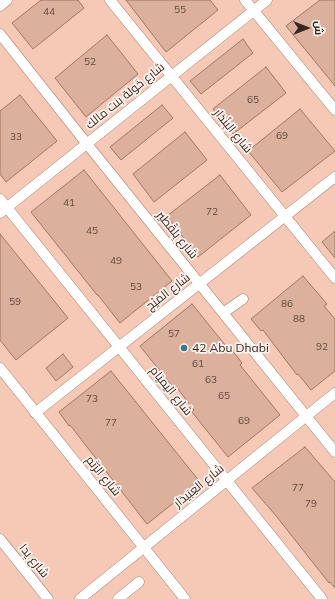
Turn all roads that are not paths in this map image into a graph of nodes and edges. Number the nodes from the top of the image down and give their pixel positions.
1 (7, 0) edge
2 (110, 0) edge
3 (245, 0) edge
4 (267, 0) edge
5 (0, 6) edge
6 (253, 11) junction
7 (0, 34) edge
8 (172, 76) junction
9 (335, 110) edge
10 (86, 144) junction
11 (335, 177) edge
12 (0, 199) edge
13 (3, 210) edge
14 (284, 216) junction
15 (335, 278) edge
16 (200, 283) junction
17 (242, 299) dead end
18 (223, 313) junction
19 (119, 347) junction
20 (0, 368) edge
21 (335, 393) edge
22 (36, 413) junction
23 (306, 416) junction
24 (335, 452) edge
25 (227, 480) junction
26 (0, 539) edge
27 (144, 548) junction
28 (139, 582) dead end
29 (92, 596) edge
30 (48, 599) edge
31 (80, 599) edge
32 (118, 599) edge
33 (186, 599) edge
34 (322, 599) edge

1 - 5 street
2 - 8 street, شارع البِنْدَار
3 - 6 street
4 - 6 street, شارع خَولة بنت مالك
6 - 8 street, شارع خَولة بنت مالك
6 - 9 street
7 - 10 street, شارع بِلقْطير
8 - 10 street, شارع خَولة بنت مالك
8 - 14 street, شارع البِنْدَار
10 - 13 street, شارع خَولة بنت مالك
10 - 16 street, شارع بِلقْطير
11 - 14 street, شارع المَيْج
12 - 13 street, شارع اليميَام
13 - 19 street, شارع اليميَام
14 - 15 street, شارع البِنْدَار
14 - 16 street, شارع المَيْج
16 - 18 street, شارع بِلقْطير
16 - 19 street, شارع المَيْج
17 - 18 street
18 - 23 street, شارع بِلقْطير
19 - 22 street, شارع المَيْج
19 - 25 street, شارع اليميَام
20 - 22 street, شارع الرُتَم
21 - 23 street, شارع العِبَيدَار
22 - 27 street, شارع الرُتَم
23 - 24 street, شارع بِلقْطير
23 - 25 street, شارع العِبَيدَار
25 - 27 street, شارع العِبَيدَار
25 - 34 street, شارع اليميَام
26 - 30 street, شارع يِدا
27 - 29 street, شارع العِبَيدَار
27 - 33 street, شارع الرُتَم
28 - 32 street
29 - 31 street, شارع العِبَيدَار

